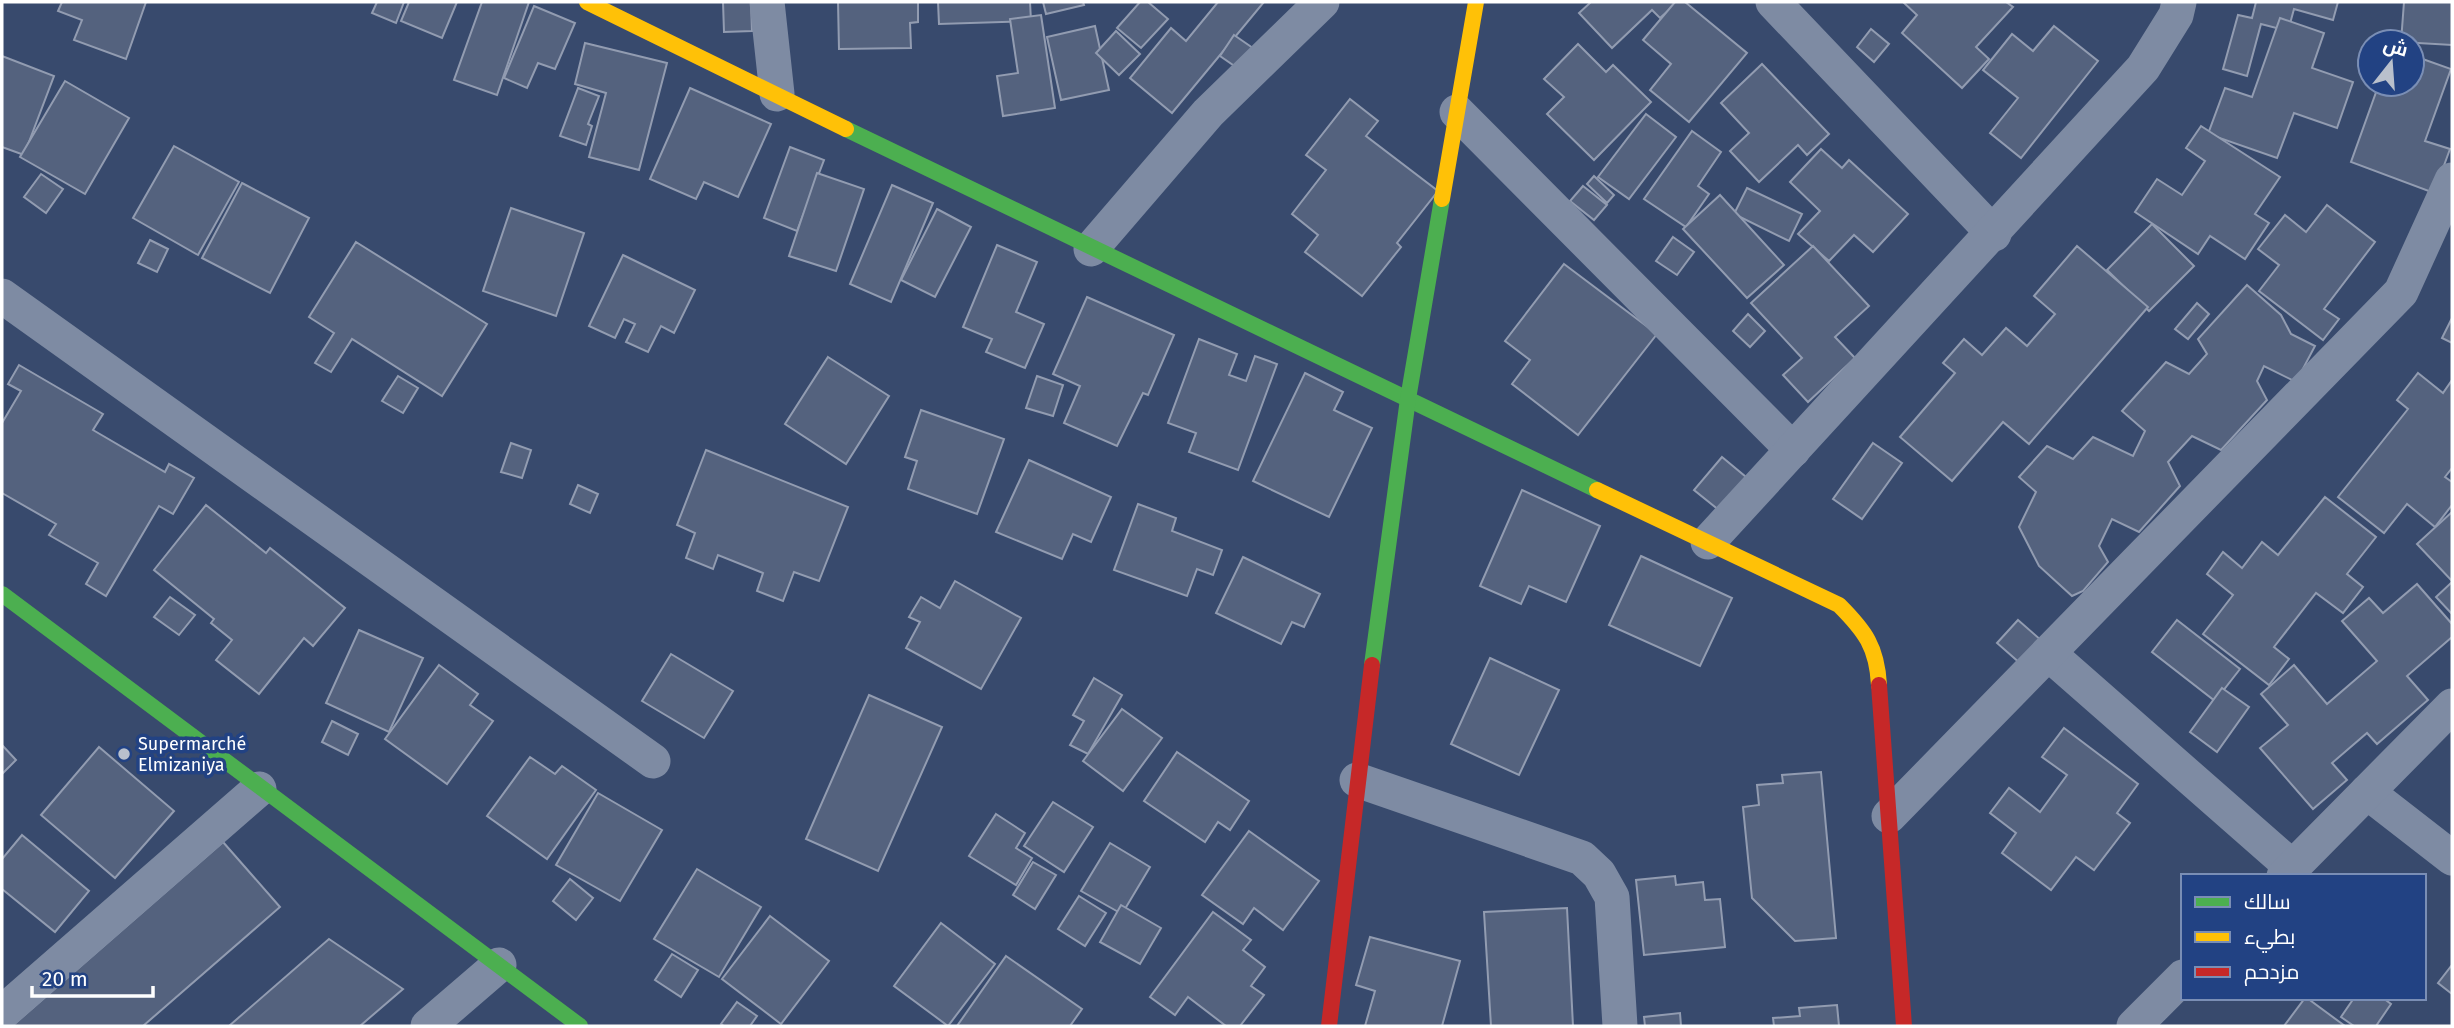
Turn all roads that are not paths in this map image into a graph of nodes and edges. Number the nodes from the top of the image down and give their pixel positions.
1 (587, 2) edge
2 (767, 2) edge
3 (1322, 2) edge
4 (1476, 2) edge
5 (1773, 2) edge
6 (2179, 2) edge
7 (777, 94) junction
8 (1457, 112) junction
9 (2452, 180) edge
10 (1994, 234) junction
11 (1091, 249) junction
12 (2, 296) edge
13 (1408, 399) junction
14 (1793, 450) junction
15 (1708, 542) junction
16 (3, 596) edge
17 (2048, 653) junction
18 (2452, 706) edge
19 (653, 761) dead end
20 (1357, 780) junction
21 (259, 789) junction
22 (2367, 792) junction
23 (1889, 816) junction
24 (2452, 858) edge
25 (2288, 871) edge
26 (499, 965) junction
27 (2181, 979) edge
28 (2, 1013) edge
29 (2140, 1024) edge
30 (428, 1026) edge
31 (580, 1026) edge
32 (1329, 1026) edge
33 (1620, 1026) edge
34 (1904, 1026) edge

1 - 7 street
2 - 7 street
3 - 11 street
4 - 8 street
5 - 10 street
6 - 10 street
7 - 11 street
8 - 13 street
8 - 14 street
9 - 17 street
10 - 14 street
11 - 13 street
12 - 19 street
13 - 15 street
13 - 20 street
14 - 15 street
15 - 23 street
16 - 21 street
17 - 23 street
17 - 25 street
18 - 22 street
20 - 32 street
20 - 33 street
21 - 26 street
21 - 28 street
22 - 24 street
22 - 25 street
23 - 34 street
26 - 30 street
26 - 31 street
27 - 29 street

